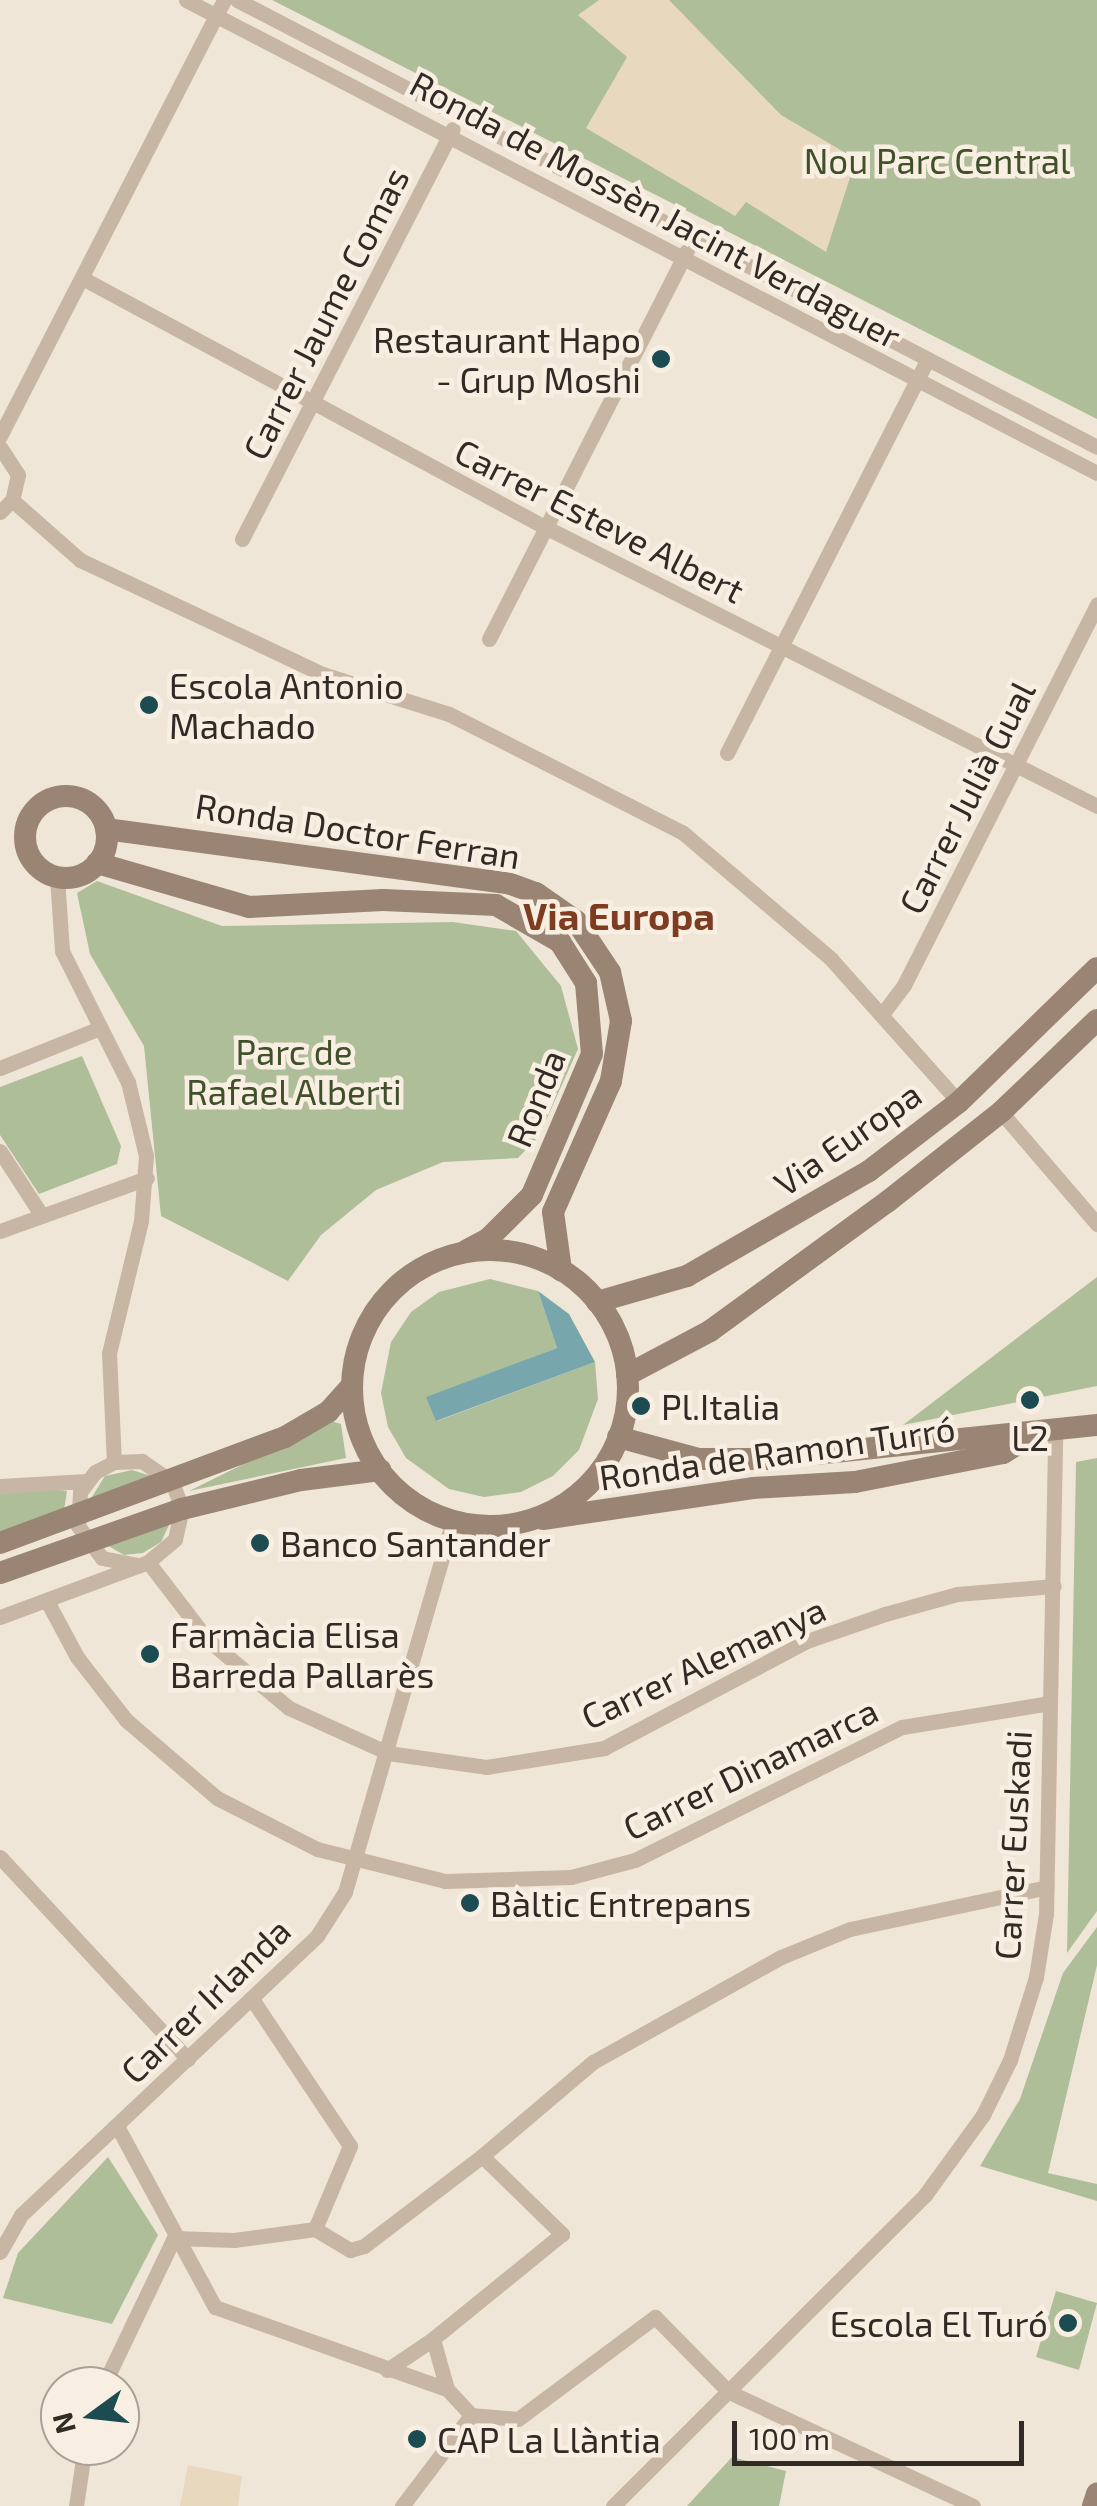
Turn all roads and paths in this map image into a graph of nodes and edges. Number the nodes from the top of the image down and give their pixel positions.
1 (186, 0) edge
2 (237, 0) edge
3 (220, 8) edge
4 (460, 114) junction
5 (450, 135) junction
6 (694, 237) junction
7 (684, 258) junction
8 (82, 278) junction
9 (928, 359) junction
10 (918, 380) junction
11 (311, 404) junction
12 (0, 436) edge
13 (0, 447) edge
14 (1097, 448) edge
15 (1097, 474) edge
16 (6, 506) edge
17 (543, 526) junction
18 (242, 539) dead end
19 (1097, 604) edge
20 (488, 639) dead end
21 (781, 647) junction
22 (727, 753) dead end
23 (1016, 764) junction
24 (1097, 806) edge
25 (106, 829) junction
26 (24, 835) junction
27 (0, 838) edge
28 (97, 863) junction
29 (57, 877) junction
30 (1097, 968) edge
31 (882, 1013) junction
32 (1097, 1020) edge
33 (100, 1028) junction
34 (0, 1068) edge
35 (959, 1102) junction
36 (1001, 1112) junction
37 (0, 1151) edge
38 (148, 1178) junction
39 (42, 1216) junction
40 (1097, 1224) edge
41 (0, 1232) edge
42 (461, 1252) junction
43 (561, 1270) junction
44 (597, 1302) junction
45 (627, 1375) junction
46 (352, 1385) junction
47 (1097, 1425) edge
48 (1044, 1433) junction
49 (618, 1438) junction
50 (114, 1462) junction
51 (380, 1470) junction
52 (87, 1481) junction
53 (172, 1482) junction
54 (0, 1486) edge
55 (182, 1508) junction
56 (76, 1516) junction
57 (453, 1520) junction
58 (525, 1521) junction
59 (0, 1543) edge
60 (86, 1543) junction
61 (144, 1563) junction
62 (0, 1573) edge
63 (1054, 1586) junction
64 (47, 1601) junction
65 (0, 1617) edge
66 (1050, 1703) junction
67 (388, 1753) junction
68 (0, 1856) edge
69 (357, 1863) junction
70 (1048, 1888) junction
71 (254, 2002) junction
72 (188, 2059) junction
73 (116, 2126) junction
74 (482, 2156) junction
75 (315, 2228) junction
76 (174, 2238) junction
77 (0, 2252) edge
78 (433, 2339) junction
79 (113, 2366) edge
80 (387, 2370) junction
81 (446, 2389) junction
82 (729, 2392) junction
83 (470, 2415) junction
84 (82, 2466) edge
85 (1097, 2494) edge
86 (955, 2502) edge
87 (76, 2506) edge
88 (402, 2506) edge
89 (613, 2506) edge
90 (972, 2506) edge
91 (1094, 2506) edge

1 - 3 street, Ronda de Mossèn Jacint Verdaguer
2 - 4 street, Ronda de Mossèn Jacint Verdaguer
3 - 5 street, Ronda de Mossèn Jacint Verdaguer
3 - 8 street
4 - 5 street, Carrer Jaume Comas
4 - 6 street, Ronda de Mossèn Jacint Verdaguer
5 - 7 street, Ronda de Mossèn Jacint Verdaguer
5 - 11 street, Carrer Jaume Comas
6 - 7 street
6 - 9 street, Ronda de Mossèn Jacint Verdaguer
7 - 10 street, Ronda de Mossèn Jacint Verdaguer
7 - 17 street
8 - 11 street, Carrer Esteve Albert
8 - 12 street
9 - 10 street
9 - 14 street, Ronda de Mossèn Jacint Verdaguer
10 - 15 street, Ronda de Mossèn Jacint Verdaguer
10 - 21 street
11 - 17 street, Carrer Esteve Albert
11 - 18 street, Carrer Jaume Comas
13 - 16 street
16 - 31 street
17 - 20 street
17 - 21 street, Carrer Esteve Albert
19 - 23 street, Carrer Julià Gual
21 - 22 street
21 - 23 street, Carrer Esteve Albert
23 - 24 street, Carrer Esteve Albert
23 - 31 street, Carrer Julià Gual
25 - 26 street
25 - 28 street
25 - 43 street, Ronda Doctor Ferran
26 - 27 street
26 - 29 street
28 - 29 street
28 - 42 street, Ronda
29 - 33 street
30 - 35 street, Via Europa
31 - 35 street
32 - 36 street, Via Europa
33 - 34 street
33 - 38 street
35 - 44 street, Via Europa
36 - 40 street
36 - 45 street, Via Europa
37 - 39 street
38 - 39 street
38 - 50 street
39 - 41 street
42 - 43 street
42 - 46 street
43 - 44 street
44 - 45 street
45 - 49 street
46 - 51 street
46 - 53 street
47 - 48 street, Ronda de Ramon Turró
48 - 49 street, Ronda de Ramon Turró
48 - 58 street, Ronda de Ramon Turró
48 - 63 street, Carrer Euskadi
49 - 58 street
50 - 52 street
50 - 53 street
51 - 55 street
51 - 57 street
52 - 54 street
52 - 56 street
53 - 55 street
53 - 56 street
55 - 60 street
55 - 61 street
56 - 59 street
56 - 60 street
57 - 58 street
57 - 67 street, Carrer Irlanda
60 - 61 street
60 - 62 street
61 - 64 street
61 - 67 street, Carrer Alemanya
63 - 66 street, Carrer Euskadi
63 - 67 street, Carrer Alemanya
64 - 65 street
64 - 69 street, Carrer Dinamarca
66 - 69 street, Carrer Dinamarca
66 - 70 street, Carrer Euskadi
67 - 69 street, Carrer Irlanda
68 - 72 street
69 - 71 street, Carrer Irlanda
70 - 74 street
70 - 82 street, Carrer Euskadi
71 - 72 street, Carrer Irlanda
71 - 75 street
72 - 73 street, Carrer Irlanda
73 - 76 street
73 - 77 street, Carrer Irlanda
74 - 75 street
74 - 78 street
75 - 76 street
76 - 79 street
76 - 80 street
78 - 80 street
78 - 81 street
80 - 81 street
81 - 83 street
82 - 83 street
82 - 86 street
82 - 89 street, Carrer Euskadi
83 - 88 street
84 - 87 street
85 - 91 street
86 - 90 street

